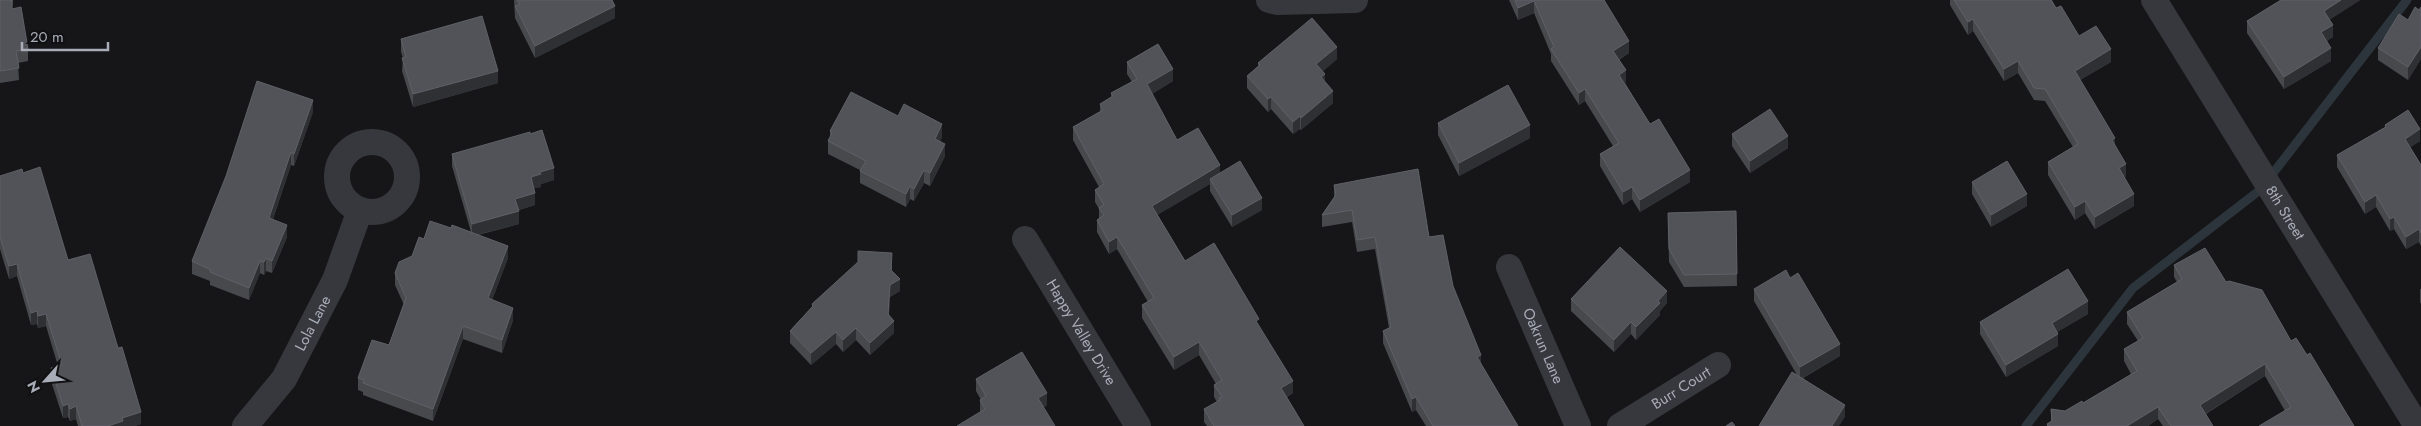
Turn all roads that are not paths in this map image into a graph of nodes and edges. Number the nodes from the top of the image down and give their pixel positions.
1 (1269, 0) edge
2 (1355, 0) edge
3 (2154, 0) edge
4 (360, 210) dead end
5 (1026, 239) dead end
6 (1509, 267) dead end
7 (1718, 364) dead end
8 (246, 426) edge
9 (1138, 426) edge
10 (1578, 426) edge
11 (1620, 426) edge
12 (2416, 426) edge

1 - 2 street
3 - 12 street, 8th Street
4 - 8 street, Lola Lane
5 - 9 street, Happy Valley Drive
6 - 10 street, Oakrun Lane
7 - 11 street, Burr Court

